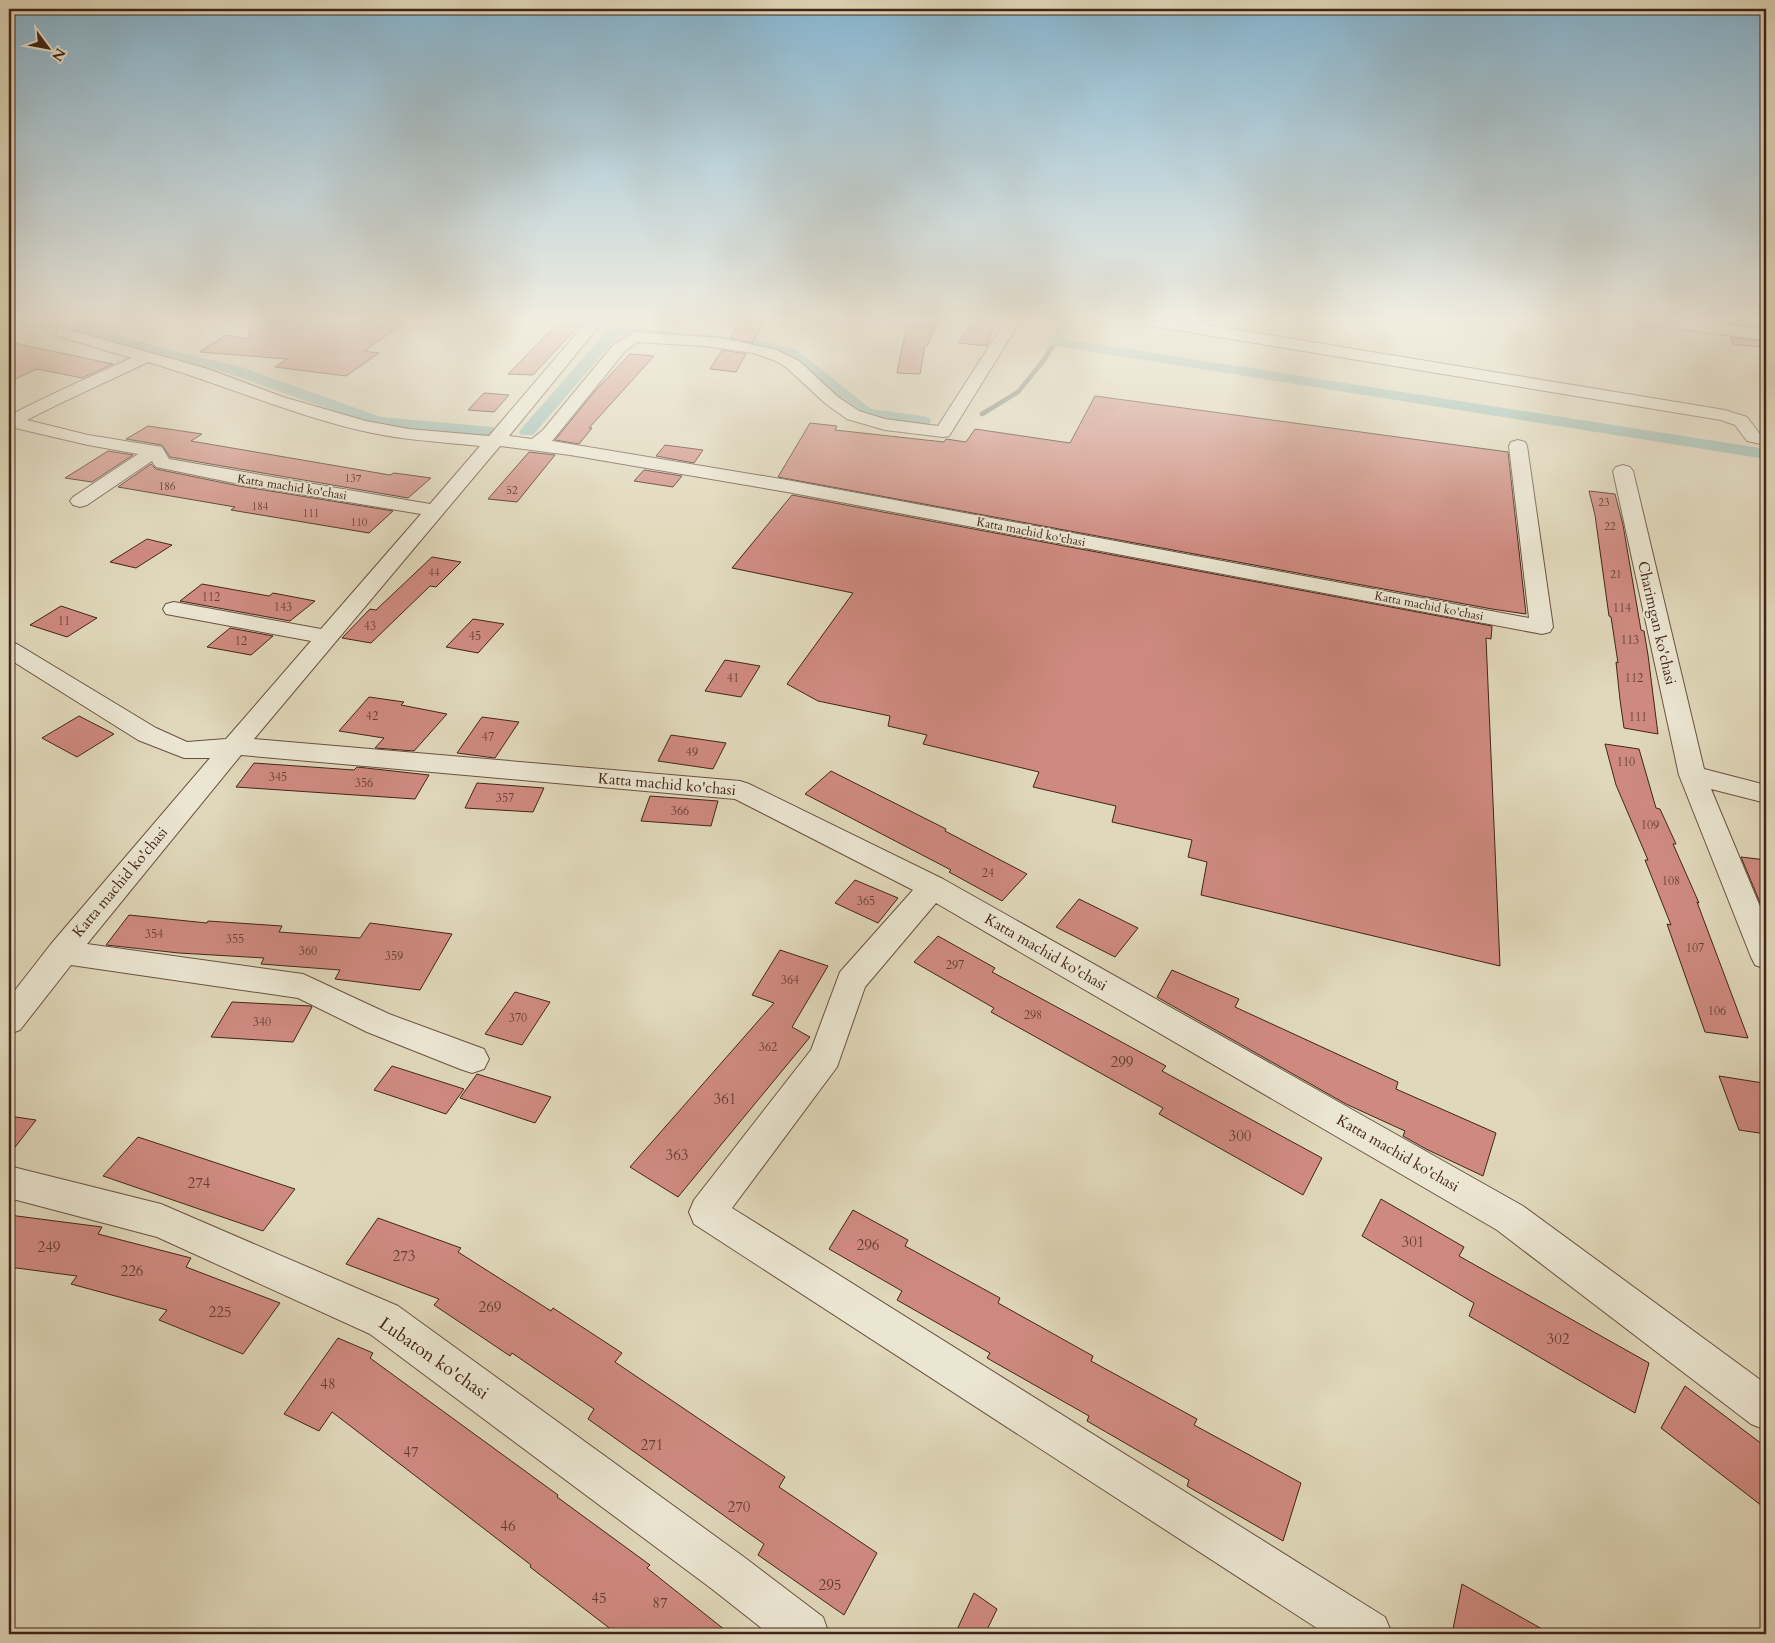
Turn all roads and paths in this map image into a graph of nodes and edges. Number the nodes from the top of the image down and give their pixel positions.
1 (58, 397) edge
2 (265, 397) edge
3 (533, 397) edge
4 (579, 397) edge
5 (828, 397) edge
6 (965, 397) edge
7 (1615, 397) edge
8 (11, 419) edge
9 (1766, 440) edge
10 (496, 441) junction
11 (536, 444) junction
12 (1518, 446) dead end
13 (155, 451) junction
14 (1623, 471) dead end
15 (80, 501) dead end
16 (436, 511) junction
17 (174, 609) dead end
18 (326, 637) junction
19 (9, 649) edge
20 (234, 746) junction
21 (1692, 775) junction
22 (1766, 794) edge
23 (933, 887) junction
24 (62, 952) junction
25 (1766, 957) edge
26 (9, 1021) edge
27 (472, 1059) dead end
28 (9, 1182) edge
29 (1766, 1409) edge
30 (806, 1634) edge
31 (1368, 1634) edge

1 - 8 street, Katta machid ko'chasi
2 - 10 street
3 - 10 street, Katta machid ko'chasi
4 - 11 street
5 - 6 street
7 - 9 street
8 - 13 street, Katta machid ko'chasi
10 - 11 street, Katta machid ko'chasi
10 - 16 street, Katta machid ko'chasi
11 - 12 street, Katta machid ko'chasi
13 - 15 street
13 - 16 street, Katta machid ko'chasi
14 - 21 street, Charimgan ko'chasi
16 - 18 street, Katta machid ko'chasi
17 - 18 street
18 - 20 street, Katta machid ko'chasi
19 - 20 street, Katta machid ko'chasi
20 - 23 street, Katta machid ko'chasi
20 - 24 street, Katta machid ko'chasi
21 - 22 street
21 - 25 street, Charimgan ko'chasi
23 - 29 street, Katta machid ko'chasi
23 - 31 street
24 - 26 street, Katta machid ko'chasi
24 - 27 street
28 - 30 street, Lubaton ko'chasi

